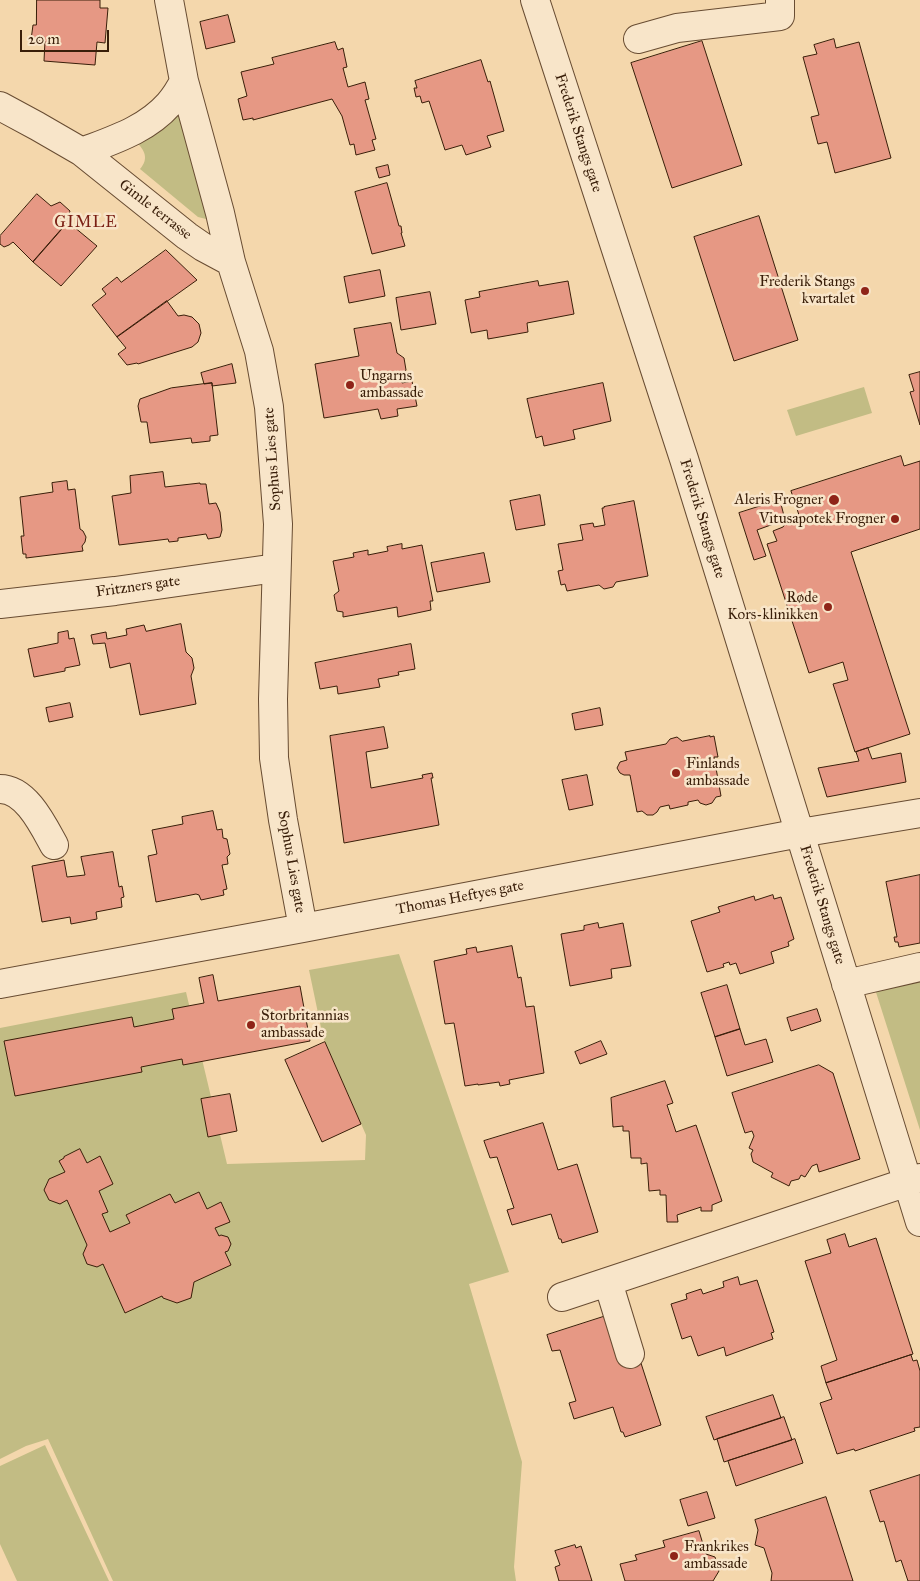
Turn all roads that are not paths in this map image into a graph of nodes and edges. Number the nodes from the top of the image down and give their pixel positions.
1 (169, 0) edge
2 (535, 0) edge
3 (780, 0) edge
4 (638, 39) dead end
5 (184, 81) junction
6 (0, 106) edge
7 (82, 152) junction
8 (231, 262) junction
9 (276, 568) junction
10 (0, 604) edge
11 (0, 789) edge
12 (920, 812) edge
13 (800, 833) junction
14 (54, 845) dead end
15 (303, 928) junction
16 (920, 967) edge
17 (0, 984) edge
18 (846, 984) junction
19 (914, 1180) edge
20 (920, 1222) edge
21 (608, 1282) junction
22 (562, 1297) dead end
23 (630, 1354) dead end

1 - 5 street, Sophus Lies gate
2 - 13 street, Frederik Stangs gate
3 - 4 street
5 - 7 street
5 - 8 street, Sophus Lies gate
6 - 7 street, Gimle terrasse
7 - 8 street, Gimle terrasse
8 - 9 street, Sophus Lies gate
9 - 10 street, Fritzners gate
9 - 15 street, Sophus Lies gate
11 - 14 street
12 - 13 street, Thomas Heftyes gate
13 - 15 street, Thomas Heftyes gate
13 - 18 street, Frederik Stangs gate
15 - 17 street, Thomas Heftyes gate
16 - 18 street
18 - 19 street, Frederik Stangs gate
19 - 20 street, Frederik Stangs gate
19 - 21 street
21 - 22 street
21 - 23 street

